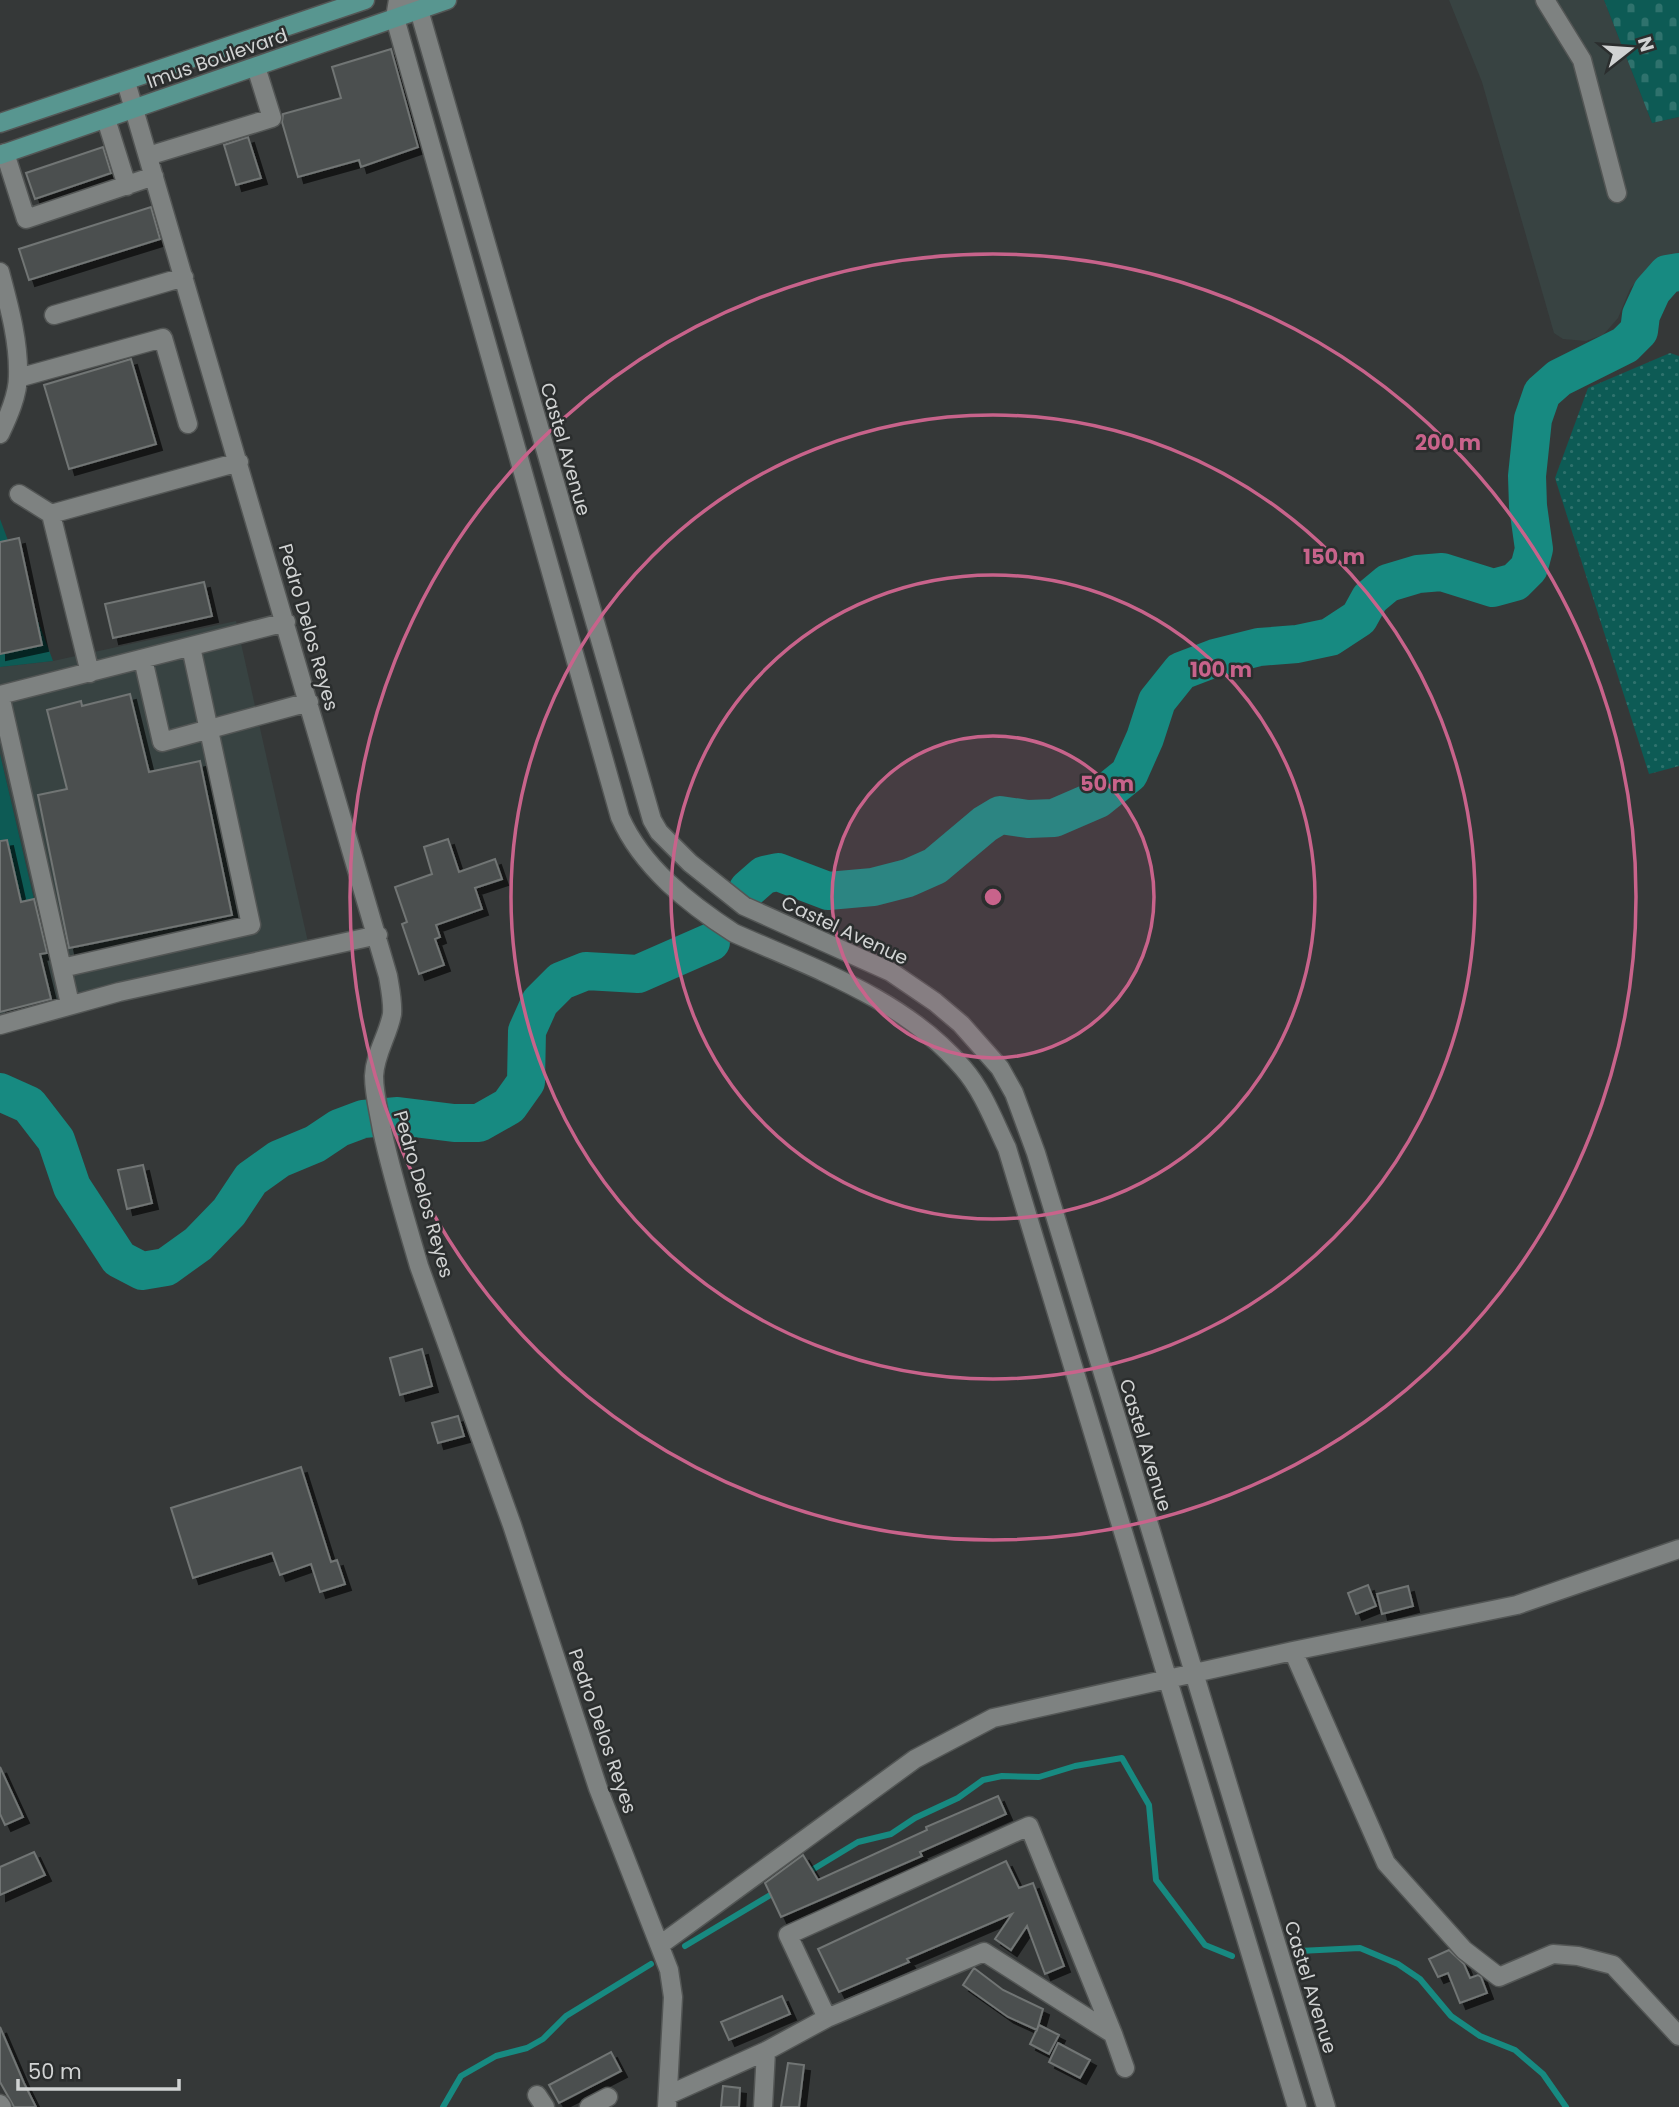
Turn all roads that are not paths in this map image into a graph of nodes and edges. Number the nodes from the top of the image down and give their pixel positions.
1 (365, 0) edge
2 (398, 0) edge
3 (447, 0) edge
4 (1545, 0) edge
5 (415, 5) edge
6 (395, 18) junction
7 (256, 67) junction
8 (125, 82) junction
9 (134, 109) junction
10 (106, 118) junction
11 (0, 123) edge
12 (2, 154) edge
13 (148, 156) junction
14 (154, 176) junction
15 (127, 186) junction
16 (1616, 193) dead end
17 (0, 272) edge
18 (184, 277) junction
19 (54, 315) dead end
20 (18, 378) junction
21 (188, 424) dead end
22 (0, 434) edge
23 (239, 462) junction
24 (19, 494) dead end
25 (51, 514) junction
26 (286, 622) junction
27 (191, 647) junction
28 (143, 659) junction
29 (90, 673) junction
30 (0, 695) edge
31 (309, 702) junction
32 (209, 730) junction
33 (378, 935) junction
34 (62, 968) junction
35 (70, 1004) junction
36 (0, 1025) edge
37 (1679, 1549) edge
38 (1293, 1651) junction
39 (1194, 1674) junction
40 (1168, 1679) junction
41 (660, 1945) junction
42 (827, 2018) junction
43 (1113, 2035) junction
44 (1679, 2036) edge
45 (766, 2050) junction
46 (1125, 2068) dead end
47 (608, 2097) dead end
48 (667, 2101) edge
49 (589, 2107) edge
50 (763, 2107) edge
51 (1297, 2107) edge
52 (1326, 2107) edge

1 - 8 main road, Imus Boulevard
2 - 6 street
3 - 5 main road, Imus Boulevard
4 - 16 street
5 - 6 main road, Imus Boulevard
5 - 39 street, Castel Avenue
6 - 7 main road, Imus Boulevard
6 - 40 street
7 - 9 main road, Imus Boulevard
7 - 13 street
8 - 9 street, Pedro Delos Reyes
8 - 11 main road, Imus Boulevard
9 - 10 main road, Imus Boulevard
9 - 13 street, Pedro Delos Reyes
10 - 12 main road, Imus Boulevard
10 - 15 street
12 - 15 street
13 - 14 street, Pedro Delos Reyes
14 - 15 street
14 - 18 street, Pedro Delos Reyes
17 - 20 street
18 - 19 street
18 - 23 street, Pedro Delos Reyes
20 - 21 street
20 - 22 street
23 - 25 street
23 - 26 street, Pedro Delos Reyes
24 - 25 street
25 - 29 street
26 - 27 street
26 - 31 street, Pedro Delos Reyes
27 - 28 street
27 - 32 street
28 - 29 street
28 - 32 street
29 - 30 street
30 - 34 street
31 - 32 street
31 - 33 street, Pedro Delos Reyes
32 - 34 street
33 - 35 street
33 - 41 street, Pedro Delos Reyes
34 - 35 street
35 - 36 street
37 - 38 street
38 - 39 street
38 - 44 street
39 - 40 street
39 - 52 street, Castel Avenue
40 - 41 street
40 - 51 street
41 - 48 street, Pedro Delos Reyes
42 - 43 street
42 - 43 street
42 - 45 street
43 - 46 street
45 - 48 street
45 - 50 street
47 - 49 street

